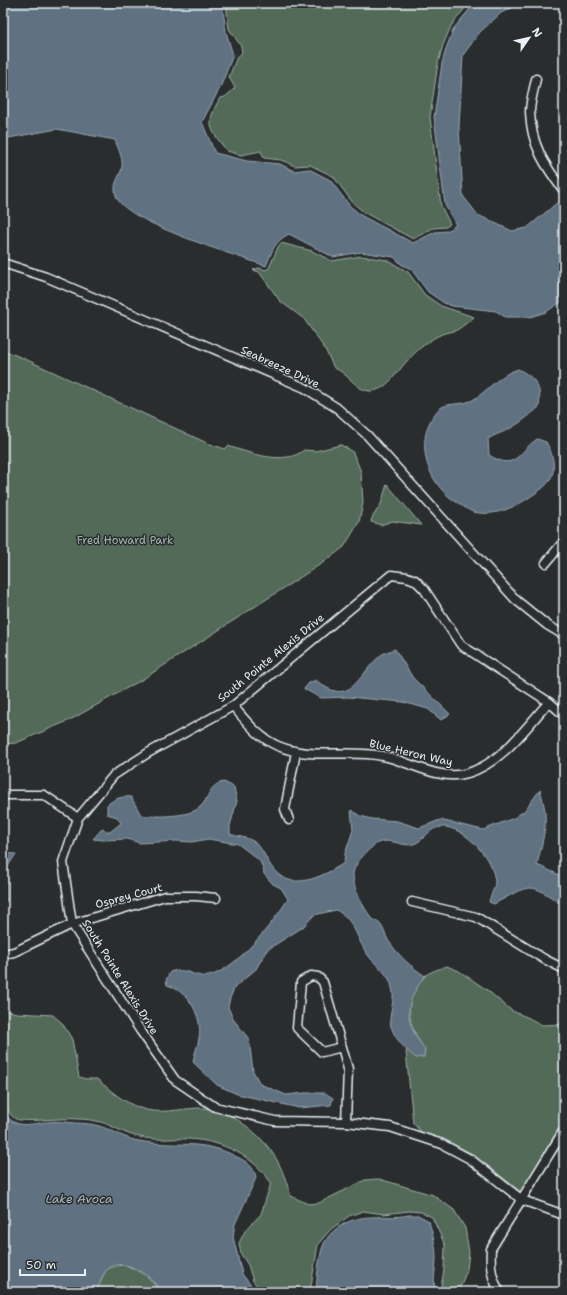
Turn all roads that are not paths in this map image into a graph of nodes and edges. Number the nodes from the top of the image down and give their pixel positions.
1 (536, 79) dead end
2 (564, 191) edge
3 (3, 263) edge
4 (564, 541) edge
5 (546, 563) dead end
6 (564, 635) edge
7 (549, 702) junction
8 (233, 706) junction
9 (564, 715) edge
10 (296, 752) junction
11 (3, 795) edge
12 (78, 818) junction
13 (289, 820) dead end
14 (216, 898) dead end
15 (412, 902) dead end
16 (72, 924) junction
17 (3, 954) edge
18 (564, 968) edge
19 (342, 1047) junction
20 (346, 1122) junction
21 (564, 1130) edge
22 (522, 1200) junction
23 (564, 1215) edge
24 (500, 1292) edge

1 - 2 street
3 - 6 street, Seabreeze Drive
4 - 5 street
7 - 8 street, South Pointe Alexis Drive
7 - 9 street, South Pointe Alexis Drive
7 - 10 street, Blue Heron Way
8 - 10 street, Blue Heron Way
8 - 12 street, South Pointe Alexis Drive
10 - 13 street
11 - 12 street
12 - 16 street, South Pointe Alexis Drive
14 - 16 street, Osprey Court
15 - 18 street
16 - 17 street, Osprey Court
16 - 20 street, South Pointe Alexis Drive
19 - 19 street
19 - 20 street
20 - 22 street, South Pointe Alexis Drive
21 - 22 street
22 - 23 street, South Pointe Alexis Drive
22 - 24 street

